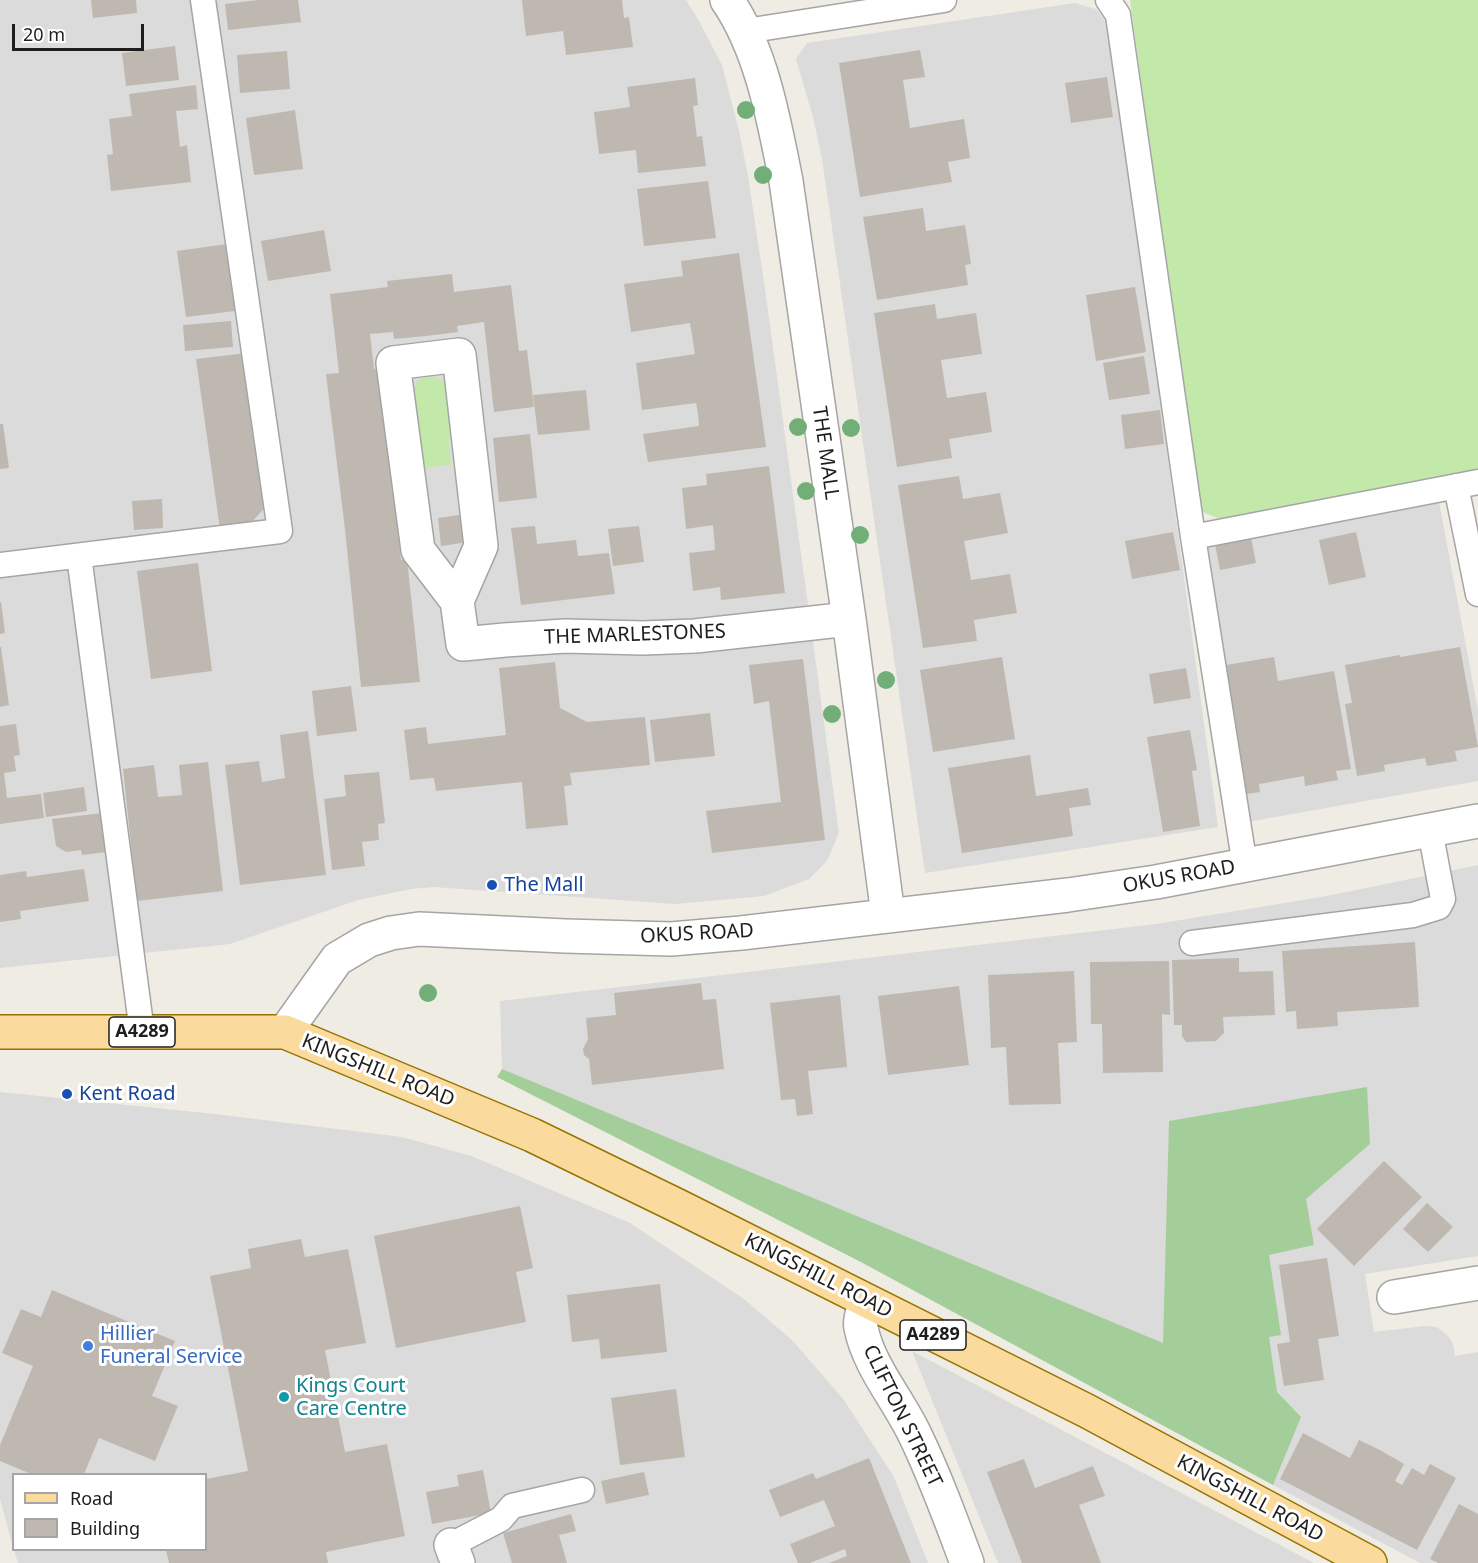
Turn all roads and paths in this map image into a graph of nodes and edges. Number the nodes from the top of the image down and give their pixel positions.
1 (203, 0) edge
2 (727, 0) edge
3 (944, 0) edge
4 (1108, 0) edge
5 (746, 31) junction
6 (1467, 484) edge
7 (1193, 537) junction
8 (79, 556) junction
9 (0, 565) edge
10 (1478, 594) edge
11 (457, 601) junction
12 (849, 619) junction
13 (1478, 821) edge
14 (1430, 830) junction
15 (1245, 866) junction
16 (888, 915) junction
17 (1192, 943) dead end
18 (0, 1032) edge
19 (142, 1032) junction
20 (285, 1032) junction
21 (1477, 1292) edge
22 (1394, 1297) dead end
23 (866, 1301) junction
24 (582, 1490) dead end
25 (454, 1554) edge
26 (967, 1563) edge
27 (1370, 1563) edge

1 - 8 lane
2 - 5 street, THE MALL
3 - 5 lane
4 - 7 lane
5 - 12 street, THE MALL
6 - 7 lane
6 - 10 lane
7 - 15 lane
8 - 9 lane
8 - 19 lane
11 - 11 street, THE MARLESTONES
11 - 12 street, THE MARLESTONES
12 - 16 street, THE MALL
13 - 14 street, OKUS ROAD
14 - 15 street, OKUS ROAD
14 - 17 lane
15 - 16 street, OKUS ROAD
16 - 20 street, OKUS ROAD
18 - 19 main road, A4289
19 - 20 main road, A4289
20 - 23 main road, KINGSHILL ROAD / A4289
21 - 22 street
23 - 26 street, CLIFTON STREET
23 - 27 main road, KINGSHILL ROAD / A4289
24 - 25 lane

